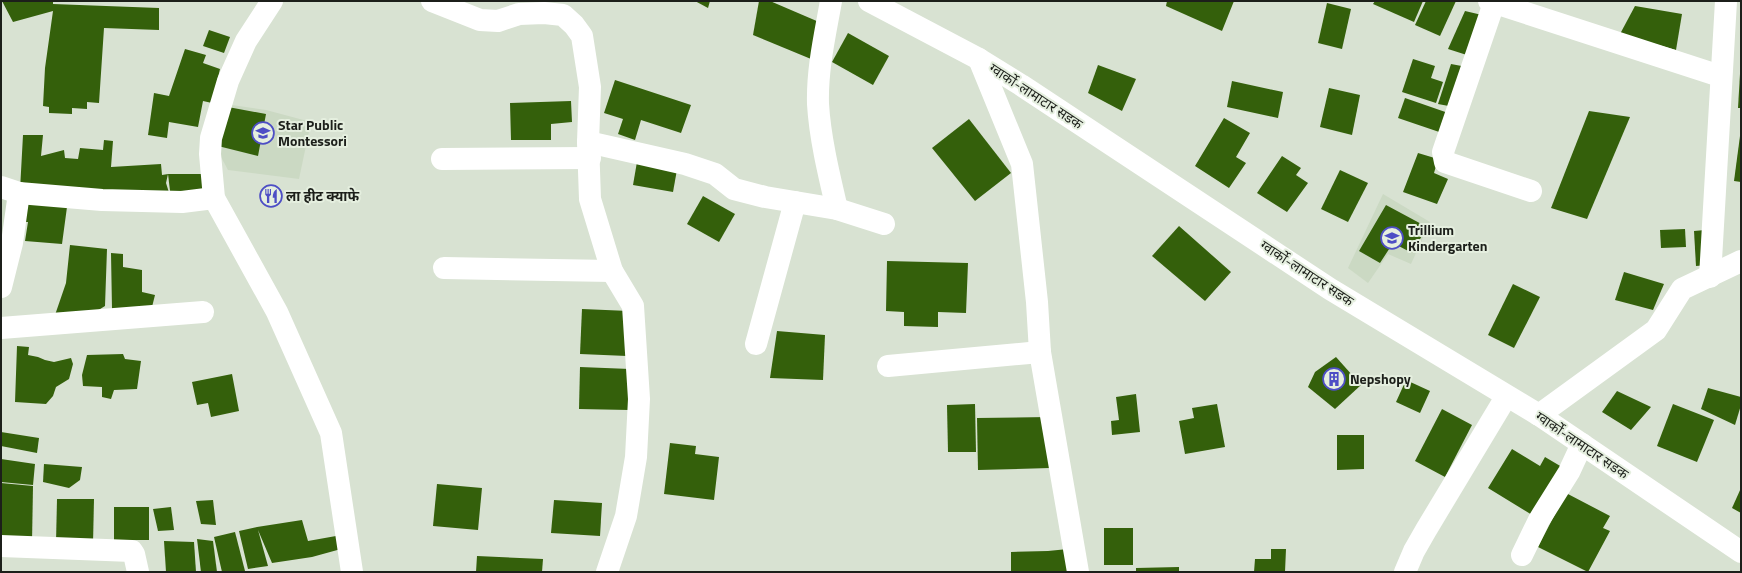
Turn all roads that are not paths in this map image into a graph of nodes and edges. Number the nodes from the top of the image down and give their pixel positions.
1 (272, 1) edge
2 (432, 1) edge
3 (831, 1) edge
4 (869, 1) edge
5 (1726, 1) edge
6 (1492, 2) edge
7 (979, 59) junction
8 (1720, 76) junction
9 (589, 150) junction
10 (442, 159) dead end
11 (10, 190) edge
12 (1531, 191) dead end
13 (214, 198) junction
14 (795, 202) junction
15 (837, 209) junction
16 (884, 224) dead end
17 (1741, 261) edge
18 (444, 268) dead end
19 (612, 271) junction
20 (1710, 277) junction
21 (1, 287) edge
22 (203, 312) dead end
23 (1, 328) edge
24 (756, 344) dead end
25 (1040, 352) junction
26 (888, 366) dead end
27 (1506, 397) junction
28 (1539, 415) junction
29 (1582, 444) junction
30 (1, 546) edge
31 (1741, 552) edge
32 (1522, 555) dead end
33 (138, 572) edge
34 (352, 572) edge
35 (607, 572) edge
36 (1078, 572) edge
37 (1405, 572) edge

1 - 13 street
2 - 9 street
3 - 15 street
4 - 7 street, ग्वार्को-लामाटार सडक
5 - 8 street
6 - 8 street
6 - 12 street
7 - 25 street
7 - 27 street, ग्वार्को-लामाटार सडक
8 - 20 street
9 - 10 street
9 - 14 street
9 - 19 street
11 - 13 street
11 - 21 street
13 - 34 street
14 - 15 street
14 - 24 street
15 - 16 street
17 - 20 street
18 - 19 street
19 - 35 street
20 - 28 street
22 - 23 street
25 - 26 street
25 - 36 street
27 - 28 street, ग्वार्को-लामाटार सडक
27 - 37 street
28 - 29 street, ग्वार्को-लामाटार सडक
29 - 31 street, ग्वार्को-लामाटार सडक
29 - 32 street
30 - 33 street

